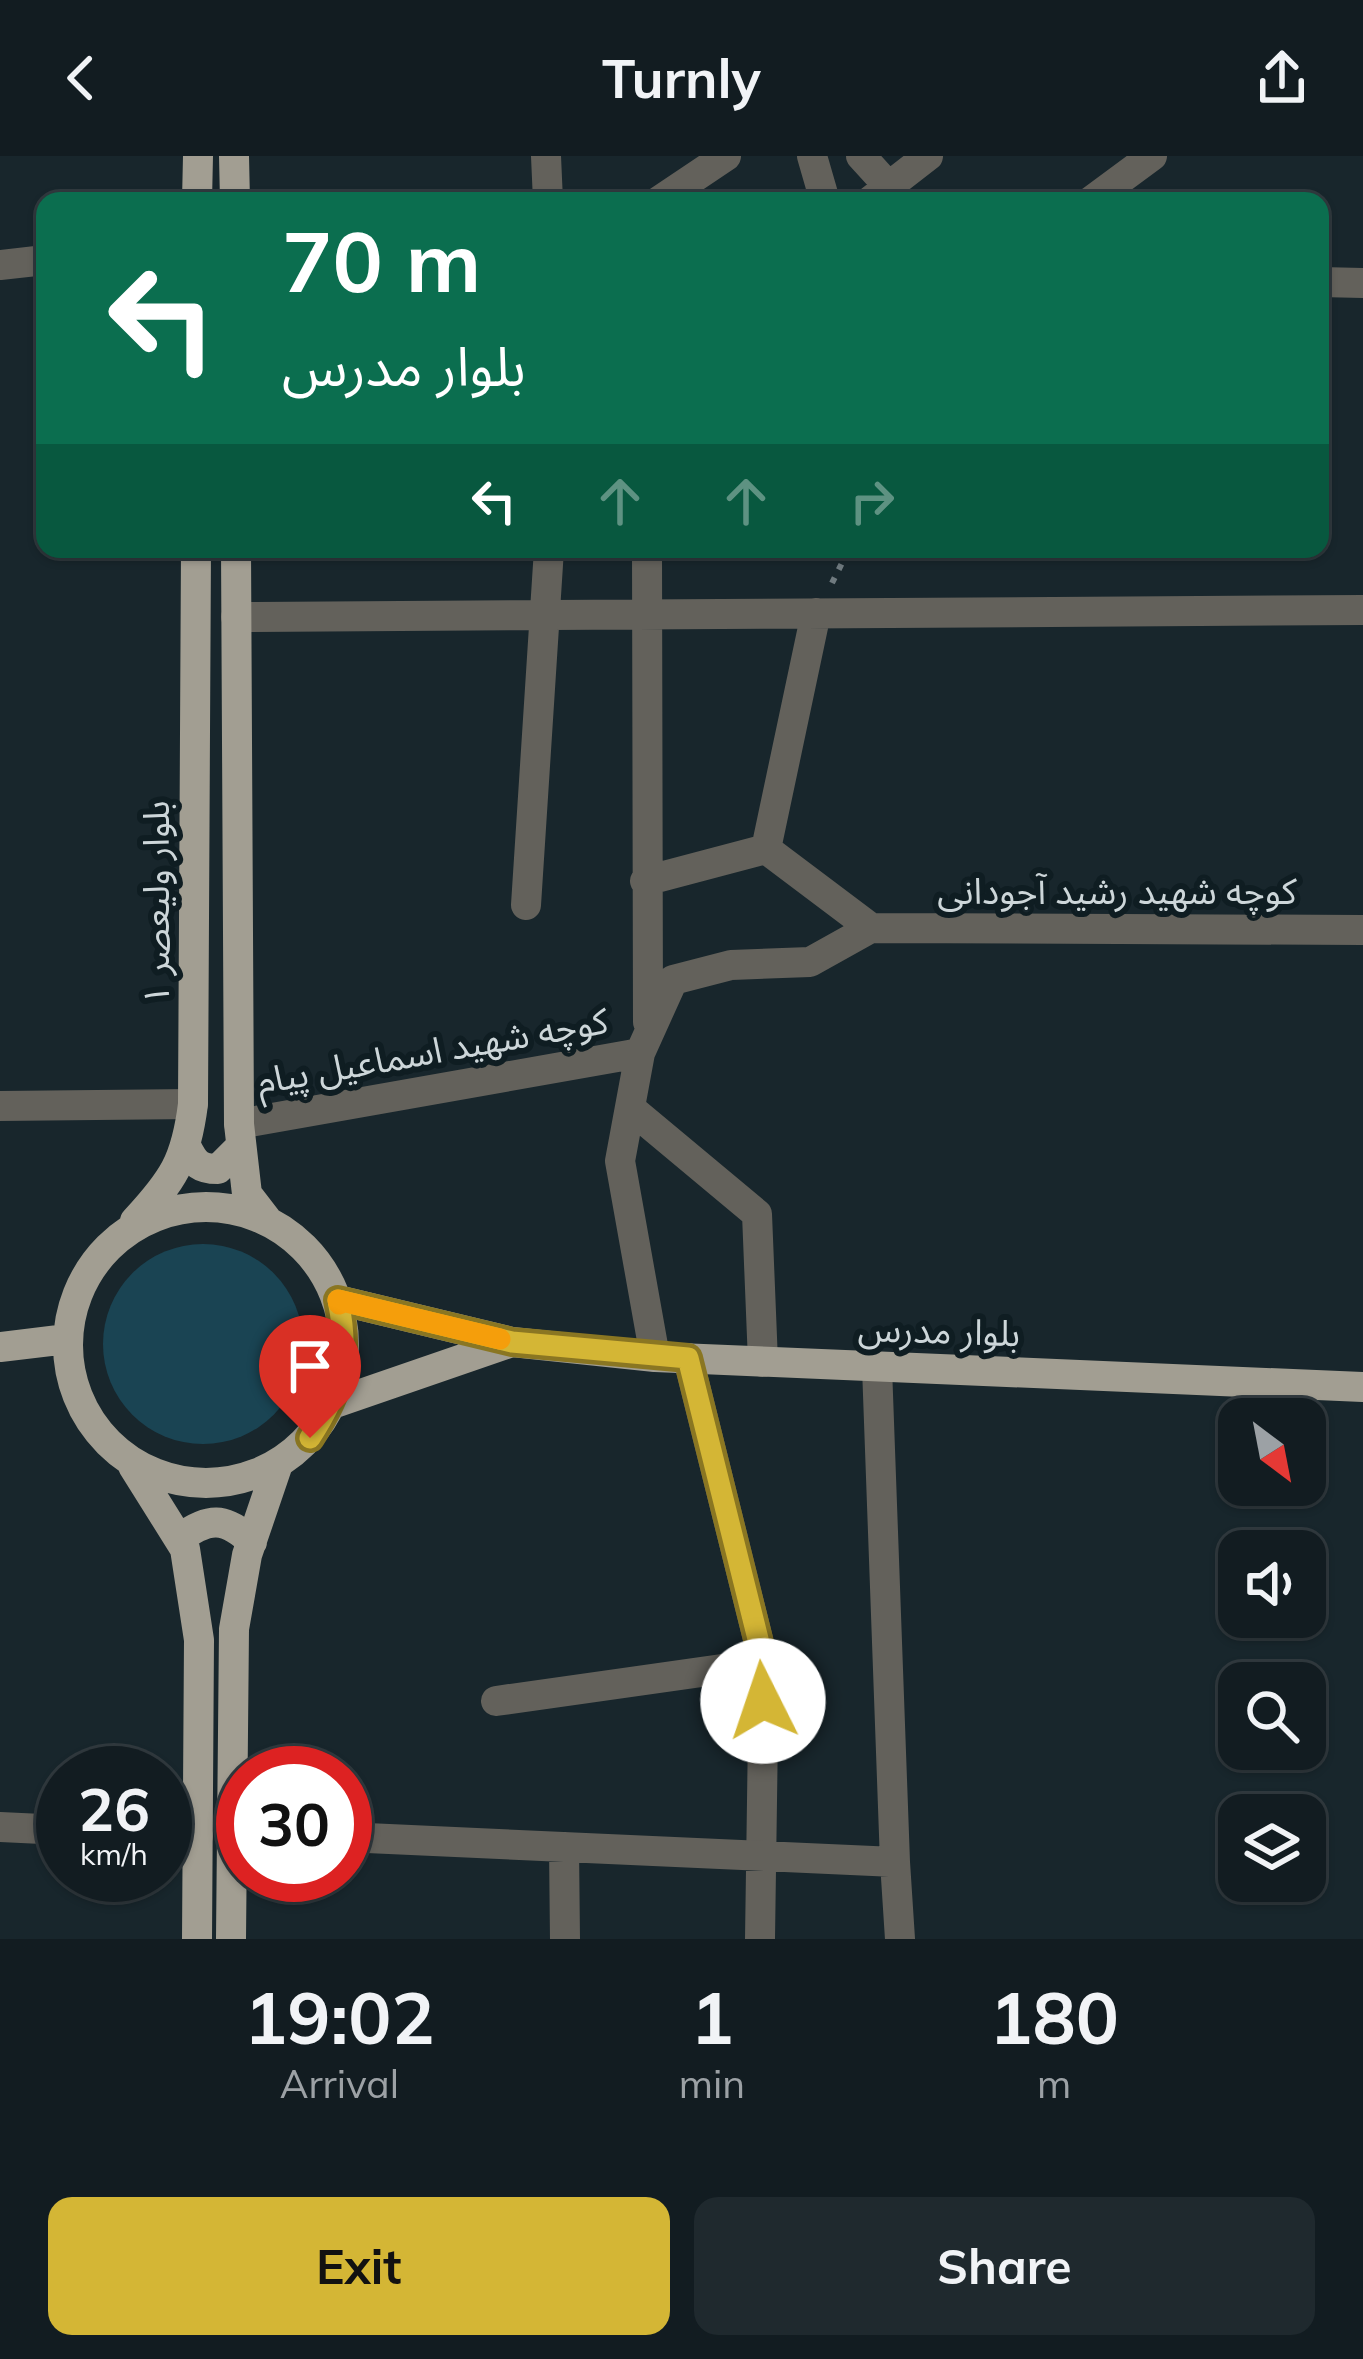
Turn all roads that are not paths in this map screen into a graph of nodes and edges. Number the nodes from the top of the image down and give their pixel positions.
1 (198, 156) edge
2 (235, 156) edge
3 (546, 156) edge
4 (726, 156) edge
5 (812, 156) edge
6 (861, 156) edge
7 (928, 156) edge
8 (1152, 156) edge
9 (197, 192) edge
10 (235, 192) edge
11 (548, 192) edge
12 (672, 192) edge
13 (822, 192) edge
14 (884, 192) edge
15 (891, 192) edge
16 (1102, 192) edge
17 (36, 261) edge
18 (0, 265) edge
19 (1329, 281) edge
20 (1363, 283) edge
21 (196, 558) edge
22 (236, 558) edge
23 (549, 558) edge
24 (647, 558) edge
25 (1363, 610) edge
26 (816, 613) junction
27 (645, 614) junction
28 (546, 615) junction
29 (236, 617) junction
30 (766, 849) junction
31 (645, 881) junction
32 (526, 905) dead end
33 (871, 928) junction
34 (1363, 930) edge
35 (644, 1043) junction
36 (193, 1104) junction
37 (0, 1106) edge
38 (630, 1108) junction
39 (239, 1135) junction
40 (188, 1148) junction
41 (267, 1220) junction
42 (122, 1235) junction
43 (338, 1300) junction
44 (67, 1339) junction
45 (512, 1342) junction
46 (0, 1347) edge
47 (655, 1357) junction
48 (688, 1358) junction
49 (763, 1362) junction
50 (877, 1366) junction
51 (1363, 1387) edge
52 (332, 1404) junction
53 (129, 1461) junction
54 (278, 1464) junction
55 (178, 1539) junction
56 (252, 1542) junction
57 (764, 1663) junction
58 (496, 1701) dead end
59 (236, 1746) edge
60 (0, 1827) edge
61 (36, 1829) edge
62 (192, 1836) edge
63 (198, 1836) junction
64 (372, 1838) edge
65 (565, 1847) junction
66 (760, 1856) junction
67 (895, 1862) junction
68 (233, 1902) edge
69 (197, 1939) edge
70 (231, 1939) edge
71 (566, 1939) edge
72 (760, 1939) edge
73 (900, 1939) edge

1 - 9 main road
2 - 10 main road
3 - 11 street
4 - 12 street
5 - 13 street
6 - 14 street
7 - 15 street
8 - 16 street
17 - 18 street
19 - 20 street
21 - 36 main road, بلوار ولیعصر ۱
22 - 29 main road
23 - 28 street
24 - 27 street
25 - 26 street
26 - 27 street
26 - 30 street
27 - 28 street
27 - 31 street
28 - 29 street
28 - 32 street
29 - 39 main road
30 - 31 street
30 - 33 street
31 - 35 street
33 - 34 street, کوچه شهید رشید آجودانی
33 - 35 street
35 - 38 street
35 - 39 street, کوچه شهید اسماعیل پیام
36 - 37 street
36 - 40 main road, بلوار ولیعصر ۱
38 - 47 street
38 - 49 street
39 - 40 main road
39 - 41 main road
40 - 42 main road, بلوار ولیعصر ۱
41 - 42 main road
41 - 43 main road
42 - 44 main road
43 - 45 main road, بلوار مدرس
43 - 52 main road
44 - 46 main road
44 - 53 main road
45 - 47 main road, بلوار مدرس
45 - 52 main road, بلوار مدرس
47 - 48 main road, بلوار مدرس
48 - 49 main road, بلوار مدرس
48 - 57 street
49 - 50 main road, بلوار مدرس
50 - 51 main road, بلوار مدرس
50 - 67 street
52 - 54 main road
53 - 54 main road
53 - 55 main road
54 - 56 main road
55 - 56 main road
55 - 63 main road
56 - 59 main road
57 - 58 street
57 - 66 street
60 - 61 street
62 - 63 street
63 - 69 main road
64 - 65 street
65 - 66 street
65 - 71 street
66 - 67 street
66 - 72 street
67 - 73 street
68 - 70 main road

